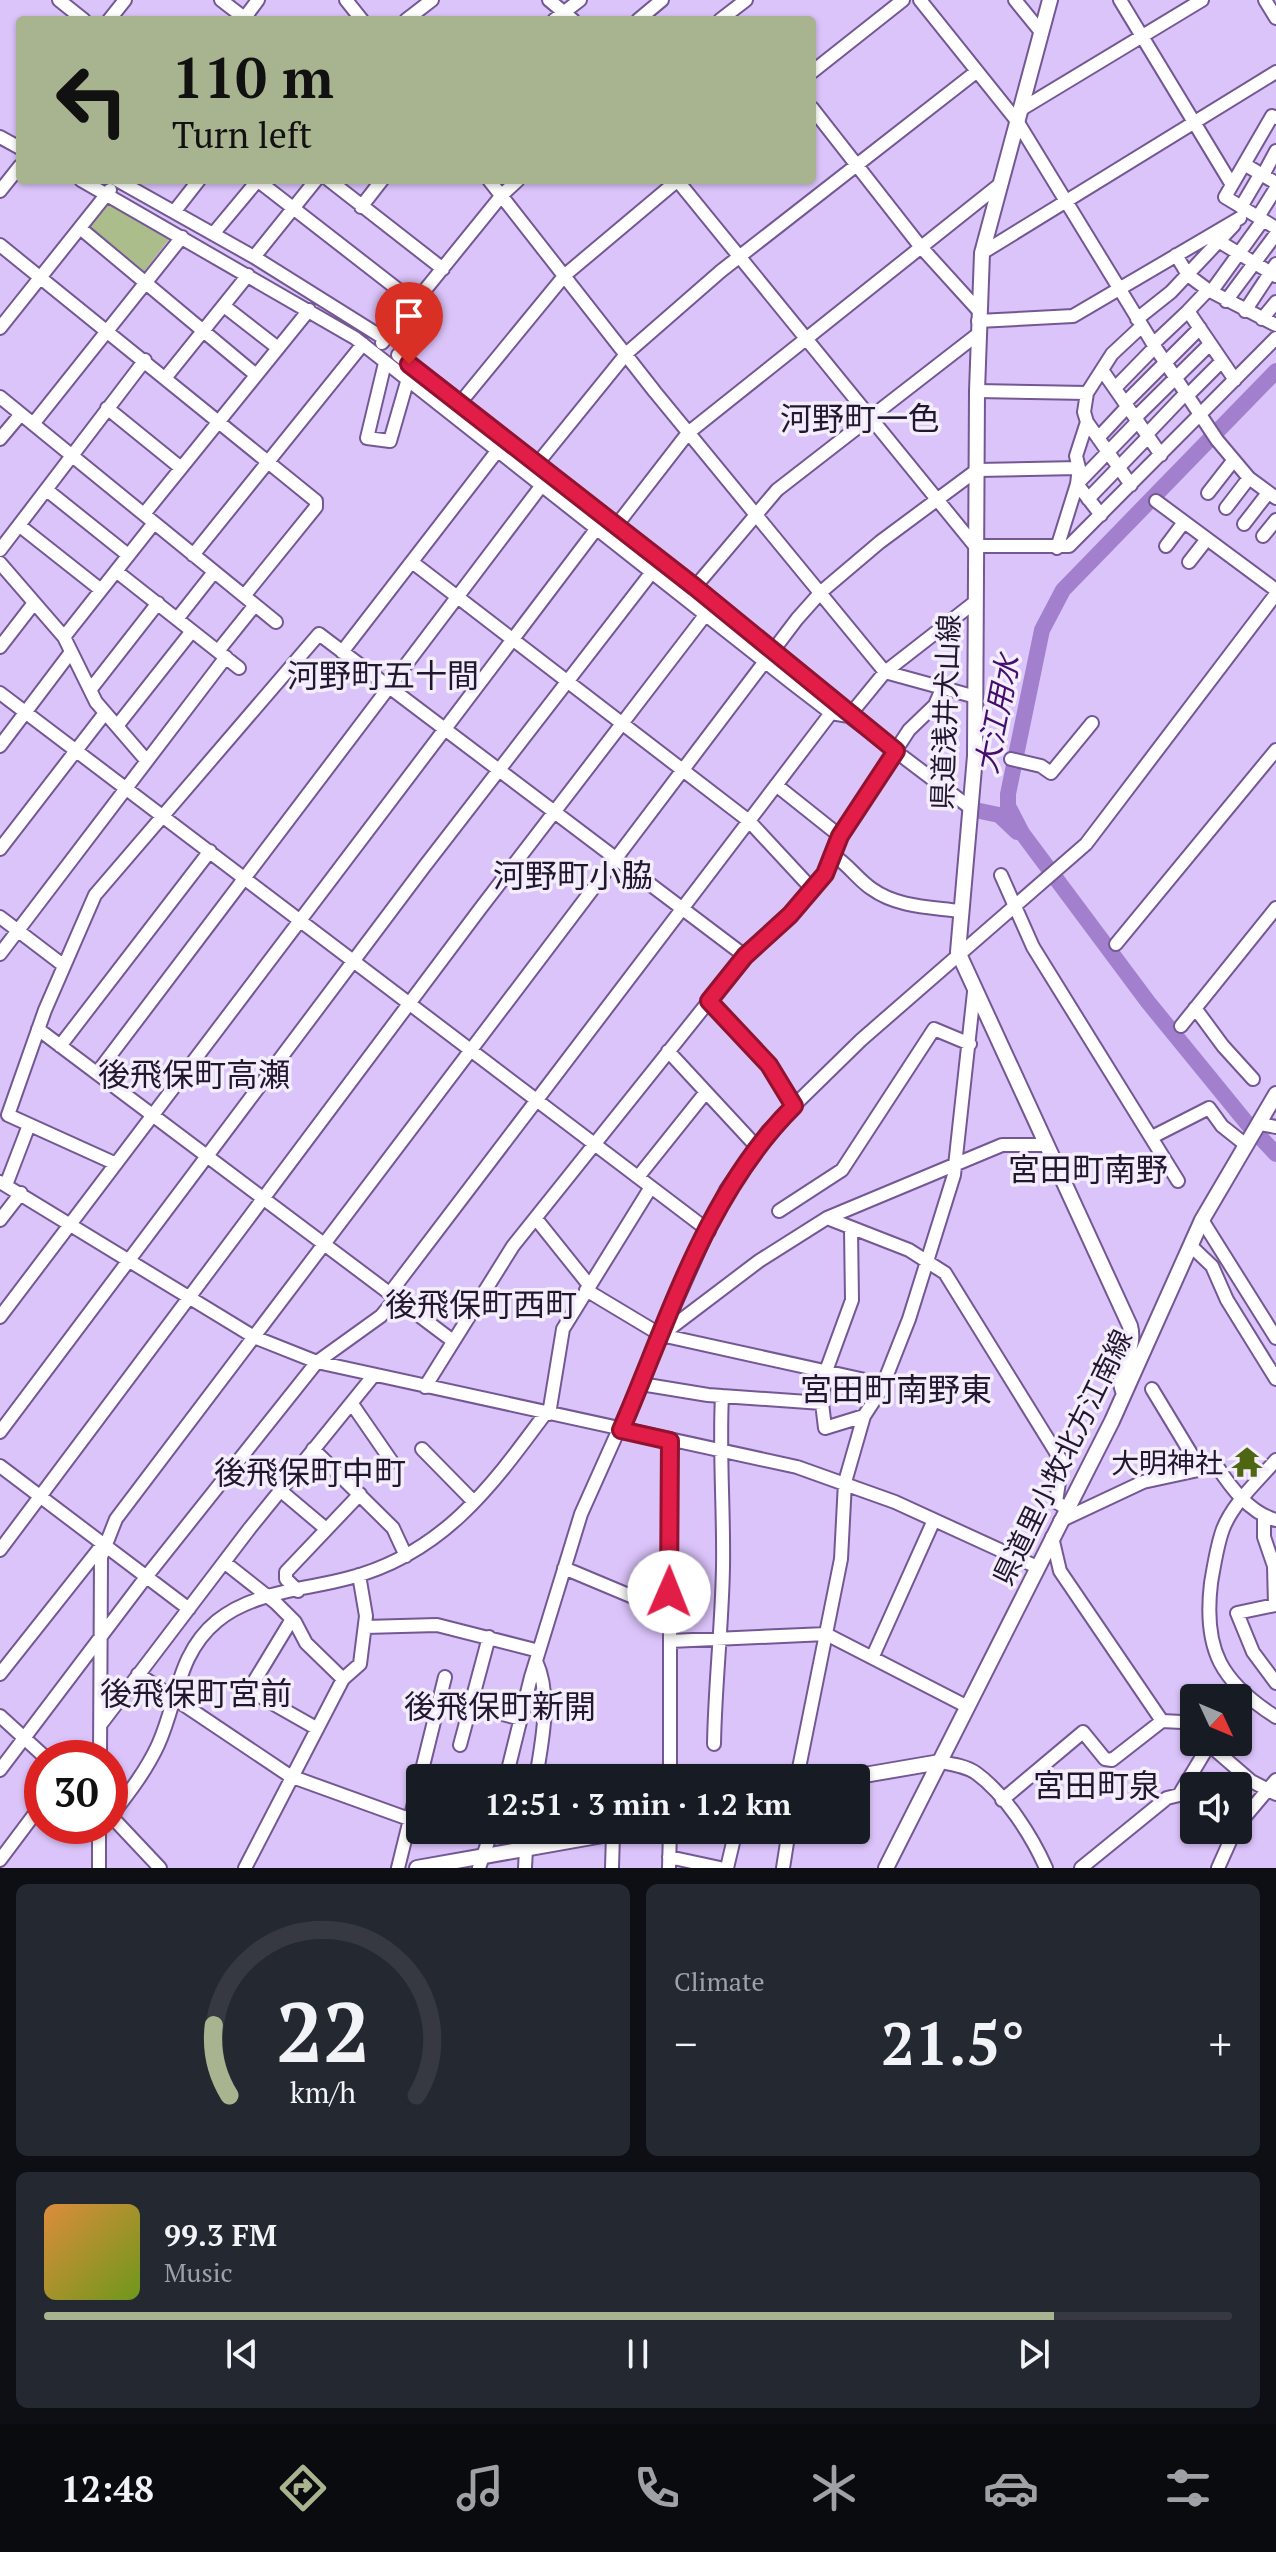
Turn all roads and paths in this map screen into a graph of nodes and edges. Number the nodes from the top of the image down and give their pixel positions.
1 (59, 0) edge
2 (125, 0) edge
3 (221, 0) edge
4 (432, 0) edge
5 (549, 0) edge
6 (580, 0) edge
7 (662, 0) edge
8 (746, 0) edge
9 (903, 0) edge
10 (920, 0) edge
11 (1015, 0) edge
12 (1050, 0) edge
13 (1120, 0) edge
14 (1202, 0) edge
15 (1265, 0) edge
16 (738, 15) edge
17 (79, 16) edge
18 (112, 16) edge
19 (241, 16) edge
20 (411, 16) edge
21 (563, 16) edge
22 (565, 16) edge
23 (643, 16) edge
24 (1276, 18) edge
25 (1041, 32) junction
26 (1142, 38) junction
27 (816, 69) edge
28 (976, 72) junction
29 (1276, 72) edge
30 (816, 113) edge
31 (1018, 115) junction
32 (1276, 118) edge
33 (1195, 123) junction
34 (1276, 151) edge
35 (1244, 164) junction
36 (857, 166) junction
37 (16, 171) edge
38 (1262, 174) junction
39 (88, 184) edge
40 (114, 184) edge
41 (124, 184) edge
42 (196, 184) edge
43 (255, 184) edge
44 (263, 184) edge
45 (313, 184) edge
46 (334, 184) edge
47 (379, 184) edge
48 (492, 184) edge
49 (514, 184) edge
50 (672, 184) edge
51 (680, 184) edge
52 (999, 185) junction
53 (1232, 185) junction
54 (1276, 185) edge
55 (0, 191) edge
56 (107, 194) junction
57 (502, 195) junction
58 (1066, 200) junction
59 (361, 207) junction
60 (295, 208) junction
61 (174, 212) junction
62 (1261, 221) edge
63 (80, 228) junction
64 (213, 234) junction
65 (182, 237) junction
66 (1220, 242) junction
67 (0, 245) edge
68 (920, 246) junction
69 (982, 253) junction
70 (1238, 254) junction
71 (1176, 255) junction
72 (254, 257) junction
73 (739, 257) junction
74 (1254, 264) junction
75 (443, 269) junction
76 (1275, 272) edge
77 (248, 275) junction
78 (565, 275) junction
79 (1188, 275) junction
80 (41, 277) junction
81 (147, 282) junction
82 (1118, 289) junction
83 (1209, 291) junction
84 (1226, 301) junction
85 (414, 302) junction
86 (1276, 302) edge
87 (224, 306) junction
88 (309, 310) junction
89 (1188, 311) junction
90 (1245, 311) junction
91 (1262, 319) junction
92 (979, 322) junction
93 (1139, 322) junction
94 (1276, 325) edge
95 (0, 328) edge
96 (1200, 328) junction
97 (108, 330) junction
98 (203, 332) junction
99 (804, 338) junction
100 (1276, 338) edge
101 (385, 339) junction
102 (363, 344) junction
103 (1210, 344) junction
104 (1154, 346) junction
105 (278, 348) junction
106 (627, 353) junction
107 (398, 355) dead end
108 (380, 359) junction
109 (145, 360) junction
110 (1222, 361) junction
111 (1165, 363) junction
112 (1102, 370) junction
113 (256, 375) junction
114 (166, 377) junction
115 (1176, 377) junction
116 (1235, 380) junction
117 (407, 382) junction
118 (1115, 388) junction
119 (977, 391) junction
120 (1087, 393) junction
121 (1187, 394) junction
122 (0, 397) edge
123 (460, 403) junction
124 (107, 408) junction
125 (1131, 412) junction
126 (21, 414) junction
127 (1201, 414) junction
128 (870, 418) junction
129 (220, 420) junction
130 (1087, 422) junction
131 (33, 424) junction
132 (688, 433) junction
133 (1148, 436) junction
134 (1098, 438) junction
135 (0, 439) edge
136 (498, 450) junction
137 (1108, 453) junction
138 (73, 455) junction
139 (1161, 455) junction
140 (1233, 461) junction
141 (268, 462) junction
142 (537, 464) junction
143 (181, 468) junction
144 (1079, 468) junction
145 (1119, 468) junction
146 (977, 470) junction
147 (1249, 478) junction
148 (1077, 484) junction
149 (542, 485) junction
150 (1131, 485) junction
151 (48, 491) junction
152 (1208, 493) dead end
153 (1272, 496) edge
154 (1088, 499) junction
155 (937, 501) junction
156 (1156, 501) dead end
157 (1226, 508) dead end
158 (756, 511) junction
159 (144, 514) junction
160 (1101, 515) junction
161 (1276, 520) edge
162 (1184, 522) junction
163 (154, 523) junction
164 (1244, 524) dead end
165 (20, 526) junction
166 (616, 526) junction
167 (597, 528) junction
168 (1263, 536) dead end
169 (1207, 539) junction
170 (975, 546) junction
171 (1166, 546) dead end
172 (1057, 548) junction
173 (0, 550) edge
174 (128, 555) junction
175 (193, 555) junction
176 (412, 562) junction
177 (1189, 562) dead end
178 (0, 563) edge
179 (116, 571) junction
180 (214, 572) junction
181 (652, 572) junction
182 (695, 587) junction
183 (101, 590) junction
184 (821, 592) junction
185 (1276, 592) edge
186 (457, 596) junction
187 (250, 601) junction
188 (975, 602) junction
189 (34, 603) junction
190 (158, 603) junction
191 (706, 614) junction
192 (177, 619) junction
193 (276, 622) dead end
194 (192, 631) junction
195 (64, 637) junction
196 (513, 638) junction
197 (0, 647) edge
198 (774, 650) junction
199 (71, 652) junction
200 (342, 652) junction
201 (222, 654) junction
202 (765, 662) junction
203 (239, 668) dead end
204 (885, 672) junction
205 (568, 680) junction
206 (389, 687) junction
207 (942, 689) junction
208 (90, 690) junction
209 (0, 693) edge
210 (976, 697) junction
211 (25, 712) junction
212 (105, 713) junction
213 (831, 713) junction
214 (849, 716) junction
215 (622, 722) junction
216 (1092, 723) dead end
217 (117, 726) junction
218 (443, 728) junction
219 (0, 746) edge
220 (76, 750) junction
221 (1276, 750) edge
222 (896, 751) junction
223 (1016, 759) dead end
224 (146, 760) junction
225 (499, 770) junction
226 (683, 771) junction
227 (776, 785) junction
228 (126, 788) junction
229 (968, 806) junction
230 (554, 811) junction
231 (164, 817) junction
232 (749, 821) junction
233 (840, 836) junction
234 (0, 849) edge
235 (210, 851) junction
236 (833, 855) junction
237 (616, 859) junction
238 (1001, 875) dead end
239 (244, 878) junction
240 (813, 890) junction
241 (1014, 903) junction
242 (682, 908) junction
243 (1276, 908) edge
244 (959, 911) junction
245 (0, 917) edge
246 (299, 919) junction
247 (18, 930) junction
248 (1116, 944) dead end
249 (958, 952) junction
250 (0, 954) edge
251 (745, 956) junction
252 (354, 961) junction
253 (63, 965) junction
254 (974, 992) junction
255 (709, 1001) junction
256 (410, 1004) junction
257 (1195, 1008) junction
258 (1181, 1026) dead end
259 (38, 1029) junction
260 (970, 1044) junction
261 (60, 1046) junction
262 (471, 1050) junction
263 (668, 1051) junction
264 (97, 1073) junction
265 (1253, 1079) dead end
266 (706, 1092) junction
267 (1276, 1094) edge
268 (537, 1100) junction
269 (794, 1106) junction
270 (151, 1114) junction
271 (1260, 1124) junction
272 (29, 1125) junction
273 (1276, 1127) edge
274 (1154, 1136) junction
275 (596, 1145) junction
276 (1045, 1145) junction
277 (1246, 1145) junction
278 (756, 1146) junction
279 (208, 1156) junction
280 (114, 1163) junction
281 (956, 1163) junction
282 (638, 1177) junction
283 (1178, 1181) dead end
284 (3, 1183) edge
285 (651, 1187) junction
286 (21, 1193) junction
287 (264, 1198) junction
288 (779, 1211) dead end
289 (827, 1218) junction
290 (0, 1220) edge
291 (537, 1220) junction
292 (1202, 1220) junction
293 (67, 1224) junction
294 (851, 1229) junction
295 (709, 1231) junction
296 (325, 1244) junction
297 (1191, 1246) junction
298 (930, 1260) junction
299 (130, 1261) junction
300 (588, 1288) junction
301 (393, 1296) junction
302 (188, 1298) junction
303 (0, 1317) edge
304 (661, 1335) junction
305 (254, 1337) junction
306 (1276, 1338) edge
307 (453, 1341) junction
308 (317, 1362) junction
309 (826, 1371) junction
310 (374, 1375) junction
311 (1276, 1379) edge
312 (641, 1384) junction
313 (883, 1384) junction
314 (425, 1387) junction
315 (1152, 1389) dead end
316 (1124, 1393) junction
317 (722, 1396) junction
318 (822, 1403) junction
319 (352, 1404) junction
320 (547, 1414) junction
321 (864, 1416) junction
322 (621, 1430) junction
323 (0, 1432) edge
324 (670, 1441) junction
325 (313, 1449) junction
326 (422, 1449) dead end
327 (723, 1453) junction
328 (1276, 1460) edge
329 (392, 1462) dead end
330 (0, 1466) edge
331 (1201, 1470) junction
332 (845, 1482) junction
333 (281, 1491) junction
334 (360, 1494) junction
335 (40, 1497) junction
336 (1242, 1499) junction
337 (474, 1502) junction
338 (1276, 1505) edge
339 (1063, 1514) junction
340 (1269, 1518) edge
341 (934, 1520) junction
342 (325, 1528) junction
343 (1052, 1537) junction
344 (103, 1544) junction
345 (0, 1550) edge
346 (406, 1556) junction
347 (224, 1562) junction
348 (1037, 1567) junction
349 (564, 1568) junction
350 (359, 1575) junction
351 (146, 1577) junction
352 (298, 1591) junction
353 (267, 1596) junction
354 (189, 1609) junction
355 (669, 1612) junction
356 (292, 1619) junction
357 (365, 1627) junction
358 (826, 1634) junction
359 (489, 1637) junction
360 (720, 1638) junction
361 (99, 1639) junction
362 (670, 1641) junction
363 (538, 1656) junction
364 (873, 1656) junction
365 (0, 1674) edge
366 (138, 1674) junction
367 (445, 1677) dead end
368 (343, 1679) junction
369 (1276, 1683) edge
370 (440, 1697) junction
371 (173, 1698) junction
372 (471, 1705) junction
373 (968, 1707) junction
374 (0, 1716) edge
375 (1276, 1717) edge
376 (521, 1719) junction
377 (1162, 1721) junction
378 (1180, 1722) edge
379 (101, 1724) junction
380 (316, 1728) junction
381 (24, 1738) junction
382 (101, 1740) edge
383 (714, 1744) dead end
384 (460, 1745) dead end
385 (1200, 1756) edge
386 (1224, 1756) edge
387 (940, 1762) junction
388 (423, 1764) edge
389 (510, 1764) edge
390 (538, 1764) edge
391 (670, 1764) edge
392 (800, 1764) edge
393 (0, 1770) edge
394 (870, 1774) edge
395 (290, 1776) junction
396 (1276, 1780) edge
397 (128, 1789) edge
398 (1272, 1793) edge
399 (1002, 1800) junction
400 (1252, 1812) edge
401 (406, 1818) edge
402 (24, 1828) edge
403 (406, 1832) edge
404 (128, 1835) edge
405 (99, 1844) edge
406 (526, 1844) edge
407 (561, 1844) edge
408 (613, 1844) edge
409 (733, 1844) edge
410 (787, 1844) edge
411 (1229, 1844) edge
412 (525, 1851) junction
413 (1097, 1855) junction
414 (0, 1860) edge
415 (482, 1863) edge
416 (669, 1863) edge
417 (99, 1868) edge
418 (160, 1868) edge
419 (245, 1868) edge
420 (398, 1868) edge
421 (417, 1868) edge
422 (525, 1868) edge
423 (612, 1868) edge
424 (720, 1868) edge
425 (727, 1868) edge
426 (783, 1868) edge
427 (886, 1868) edge
428 (1046, 1868) edge
429 (1081, 1868) edge
430 (1105, 1868) edge
431 (1218, 1868) edge

1 - 17 street
2 - 18 street
3 - 19 street
4 - 20 street
5 - 21 street
6 - 22 street
7 - 23 street
8 - 16 street
9 - 27 street
10 - 28 street
11 - 25 street
12 - 25 main road, 県道浅井犬山線
13 - 26 street
14 - 26 street
15 - 24 street
25 - 31 main road, 県道浅井犬山線
26 - 31 street
26 - 33 street
28 - 31 street
28 - 36 street
29 - 33 street
30 - 36 street
31 - 52 main road, 県道浅井犬山線
31 - 58 street
32 - 35 street
33 - 53 street
33 - 58 street
34 - 38 street
35 - 38 street
35 - 53 street
36 - 68 street
36 - 73 street
37 - 55 street
38 - 54 street
38 - 62 street
39 - 56 street
40 - 56 street
41 - 61 street
42 - 61 street
43 - 64 street
44 - 60 street
45 - 60 street
46 - 59 street
47 - 59 street
48 - 57 street
49 - 57 street
50 - 78 street
51 - 73 street
52 - 68 street
52 - 69 main road, 県道浅井犬山線
53 - 62 street
54 - 62 street
56 - 63 street
56 - 65 street
57 - 75 street
57 - 78 street
58 - 69 street
58 - 82 street
59 - 75 street
60 - 72 street
60 - 85 street
61 - 64 street
62 - 66 street
62 - 70 street
62 - 71 street
62 - 74 street
63 - 80 street
63 - 81 street
64 - 72 street
65 - 77 street
65 - 81 street
66 - 70 street
66 - 79 street
67 - 80 street
68 - 92 street
68 - 99 street
69 - 92 main road, 県道浅井犬山線
70 - 74 street
70 - 83 street
71 - 79 street
71 - 82 street
72 - 101 street
73 - 99 street
73 - 106 street
74 - 76 street
74 - 84 street
75 - 85 street
76 - 90 street
77 - 87 street
77 - 88 street
78 - 106 street
78 - 123 street
79 - 83 street
79 - 93 street
80 - 95 street
80 - 97 street
81 - 97 street
81 - 98 street
82 - 92 street
82 - 93 street
83 - 84 street
83 - 89 street
84 - 90 street
85 - 101 street
86 - 91 street
87 - 98 street
87 - 105 street
88 - 102 street
88 - 105 street
89 - 96 street
89 - 104 street
90 - 91 street
91 - 94 street
92 - 119 main road, 県道浅井犬山線
92 - 128 street
93 - 104 street
93 - 112 street
96 - 103 street
96 - 111 street
97 - 109 street
97 - 131 street
98 - 113 street
98 - 114 street
99 - 128 street
99 - 132 street
100 - 116 street
101 - 108 street
102 - 108 street
102 - 141 street
103 - 110 street
103 - 115 street
104 - 111 street
104 - 118 street
105 - 113 street
106 - 132 street
106 - 142 street
107 - 123 street
108 - 117 street
108 - 117 street
109 - 114 street
109 - 124 street
110 - 116 street
110 - 121 street
111 - 115 street
111 - 125 street
112 - 118 street
112 - 120 street
113 - 129 street
114 - 129 street
115 - 121 street
115 - 125 street
116 - 127 street
117 - 136 street
118 - 125 street
119 - 120 street
119 - 146 main road, 県道浅井犬山線
120 - 130 street
121 - 127 street
121 - 133 street
122 - 126 street
123 - 142 street
124 - 138 street
124 - 143 street
125 - 133 street
125 - 134 street
125 - 137 street
126 - 131 street
126 - 135 street
127 - 139 street
127 - 140 street
128 - 155 street
128 - 158 street
129 - 141 street
129 - 143 street
130 - 134 street
130 - 144 street
131 - 138 street
132 - 158 street
132 - 166 street
133 - 139 street
133 - 145 street
134 - 137 street
136 - 149 street
136 - 176 street
137 - 145 street
137 - 148 street
138 - 151 street
138 - 159 street
139 - 150 street
140 - 147 street
140 - 152 street
141 - 175 street
141 - 187 street
142 - 166 street
143 - 159 street
144 - 146 street
144 - 148 street
145 - 150 street
145 - 154 street
146 - 155 street
146 - 170 main road, 県道浅井犬山線
147 - 153 street
147 - 157 street
148 - 154 street
148 - 172 street
149 - 167 street
149 - 186 street
150 - 160 street
151 - 165 street
151 - 174 street
153 - 164 street
154 - 160 street
155 - 170 street
155 - 184 street
156 - 162 street
158 - 182 street
158 - 184 street
159 - 163 street
160 - 172 street
161 - 168 street
162 - 169 street
162 - 171 street
163 - 174 street
163 - 175 street
165 - 173 street
165 - 183 street
166 - 182 street
167 - 181 street
167 - 196 street
169 - 177 street
169 - 185 street
170 - 172 street
170 - 188 main road, 県道浅井犬山線
174 - 179 street
175 - 180 street
176 - 186 street
176 - 200 street
178 - 189 street
179 - 183 street
179 - 190 street
180 - 187 street
180 - 192 street
181 - 191 street
181 - 205 street
182 - 198 street
183 - 195 street
184 - 198 street
184 - 204 street
185 - 241 street
186 - 196 street
186 - 206 street
187 - 193 street
187 - 201 street
188 - 204 street
188 - 210 main road, 県道浅井犬山線
189 - 195 street
189 - 197 street
190 - 192 street
190 - 208 street
191 - 202 street
191 - 215 street
192 - 194 street
194 - 201 street
194 - 217 street
195 - 199 street
196 - 205 street
196 - 218 street
198 - 202 street
198 - 214 street
199 - 208 street
199 - 211 street
200 - 206 street
200 - 231 street
201 - 203 street
201 - 224 street
202 - 213 street
202 - 226 street
204 - 207 street
204 - 214 street
205 - 215 street
205 - 225 street
206 - 218 street
206 - 239 street
207 - 210 street
207 - 222 street
208 - 212 street
209 - 211 street
210 - 229 main road, 県道浅井犬山線
211 - 219 street
211 - 220 street
212 - 217 street
212 - 220 street
213 - 214 street
213 - 227 street
214 - 222 street
215 - 226 street
215 - 230 street
216 - 223 street
217 - 224 street
218 - 225 street
218 - 246 street
220 - 228 street
220 - 234 street
221 - 248 street
222 - 229 street
222 - 233 street
224 - 228 street
225 - 230 street
225 - 252 street
226 - 232 street
226 - 237 street
227 - 232 street
227 - 233 street
228 - 231 street
228 - 247 street
229 - 244 main road, 県道浅井犬山線
230 - 237 street
230 - 256 street
231 - 235 street
231 - 253 street
232 - 240 street
232 - 242 street
233 - 236 street
235 - 239 street
235 - 261 street
236 - 240 street
236 - 244 street
237 - 242 street
237 - 262 street
238 - 241 street
239 - 246 street
239 - 264 street
240 - 251 street
241 - 249 street
241 - 274 street
242 - 251 street
242 - 268 street
243 - 257 street
244 - 249 main road, 県道浅井犬山線
245 - 247 street
246 - 252 street
246 - 270 street
247 - 250 street
247 - 253 street
249 - 254 main road, 県道浅井犬山線
249 - 269 street
251 - 255 street
252 - 256 street
252 - 279 street
253 - 259 street
254 - 260 street
254 - 276 main road, 県道浅井犬山線
255 - 263 street
255 - 269 street
256 - 262 street
256 - 287 street
257 - 258 street
257 - 265 street
259 - 261 street
259 - 272 street
260 - 281 street
260 - 288 street
261 - 264 street
262 - 268 street
262 - 296 street
263 - 266 street
263 - 275 street
264 - 270 street
266 - 278 street
266 - 282 street
267 - 271 main road, 県道里小牧北方江南線
268 - 275 street
268 - 301 street
269 - 278 street
270 - 279 street
270 - 280 street
271 - 273 street
271 - 277 main road, 県道里小牧北方江南線
272 - 280 street
272 - 284 street
274 - 277 street
274 - 283 street
275 - 282 street
275 - 291 street
276 - 281 street
276 - 316 main road, 県道浅井犬山線
277 - 292 main road, 県道里小牧北方江南線
278 - 295 street
279 - 287 street
279 - 299 street
280 - 293 street
281 - 289 street
281 - 298 street
282 - 285 street
284 - 286 street
285 - 295 street
285 - 300 street
286 - 290 street
286 - 293 street
287 - 296 street
287 - 302 street
289 - 294 street
289 - 304 street
291 - 300 street
291 - 307 street
292 - 297 main road, 県道里小牧北方江南線
292 - 306 street
293 - 299 street
293 - 303 street
294 - 298 street
294 - 309 street
295 - 304 street
296 - 301 street
296 - 305 street
297 - 311 street
297 - 316 main road, 県道里小牧北方江南線
298 - 313 street
298 - 339 street
299 - 302 street
299 - 323 street
300 - 304 street
300 - 320 street
301 - 307 street
301 - 308 street
302 - 305 street
302 - 335 street
304 - 309 street
304 - 312 street
305 - 308 street
305 - 344 street
307 - 314 street
308 - 310 street
308 - 351 street
309 - 313 street
309 - 318 street
310 - 314 street
310 - 319 street
312 - 317 street
312 - 322 street
313 - 321 street
314 - 320 street
315 - 331 street
316 - 339 main road, 県道里小牧北方江南線
317 - 318 street
317 - 327 street
318 - 321 street
319 - 325 street
319 - 329 street
320 - 322 street
320 - 337 street
321 - 332 street
322 - 324 street
322 - 349 street
324 - 327 street
324 - 355 street
325 - 333 street
325 - 334 street
326 - 337 street
327 - 332 street
327 - 360 street
328 - 336 street
330 - 335 street
331 - 336 street
331 - 339 street
332 - 341 street
332 - 358 street
333 - 342 street
333 - 347 street
334 - 342 street
334 - 346 street
335 - 344 street
335 - 345 street
336 - 340 street
336 - 375 street
337 - 346 street
338 - 340 street
339 - 343 main road, 県道里小牧北方江南線
340 - 369 street
341 - 348 street
341 - 364 street
342 - 352 street
343 - 348 main road, 県道里小牧北方江南線
343 - 377 street
344 - 351 street
344 - 361 street
344 - 365 street
346 - 350 street
347 - 353 street
347 - 354 street
348 - 373 main road, 県道里小牧北方江南線
349 - 355 street
349 - 363 street
350 - 352 street
350 - 357 street
351 - 354 street
351 - 361 street
352 - 353 street
353 - 356 street
353 - 371 street
354 - 366 street
355 - 362 street
356 - 368 street
356 - 380 street
357 - 359 street
357 - 368 street
358 - 360 street
358 - 364 street
358 - 392 street
359 - 363 street
359 - 372 street
360 - 362 street
360 - 383 street
361 - 379 street
361 - 381 street
362 - 391 street
363 - 376 street
363 - 390 street
364 - 373 street
366 - 371 street
366 - 379 street
367 - 370 street
368 - 380 street
370 - 372 street
370 - 388 street
371 - 395 street
371 - 397 street
372 - 376 street
372 - 384 street
373 - 387 main road, 県道里小牧北方江南線
374 - 381 street
376 - 389 street
377 - 378 street
377 - 399 street
379 - 382 street
380 - 395 street
381 - 393 street
385 - 413 street
386 - 398 street
387 - 394 main road
387 - 399 street
387 - 427 main road
395 - 401 street
395 - 419 street
396 - 398 street
398 - 400 street
399 - 428 street
402 - 414 street
403 - 420 street
404 - 418 street
405 - 417 street
406 - 412 street
407 - 412 main road
408 - 423 street
409 - 425 street
410 - 426 street
411 - 431 street
412 - 415 main road
412 - 422 street
413 - 429 street
413 - 430 street
415 - 421 main road
416 - 424 street

